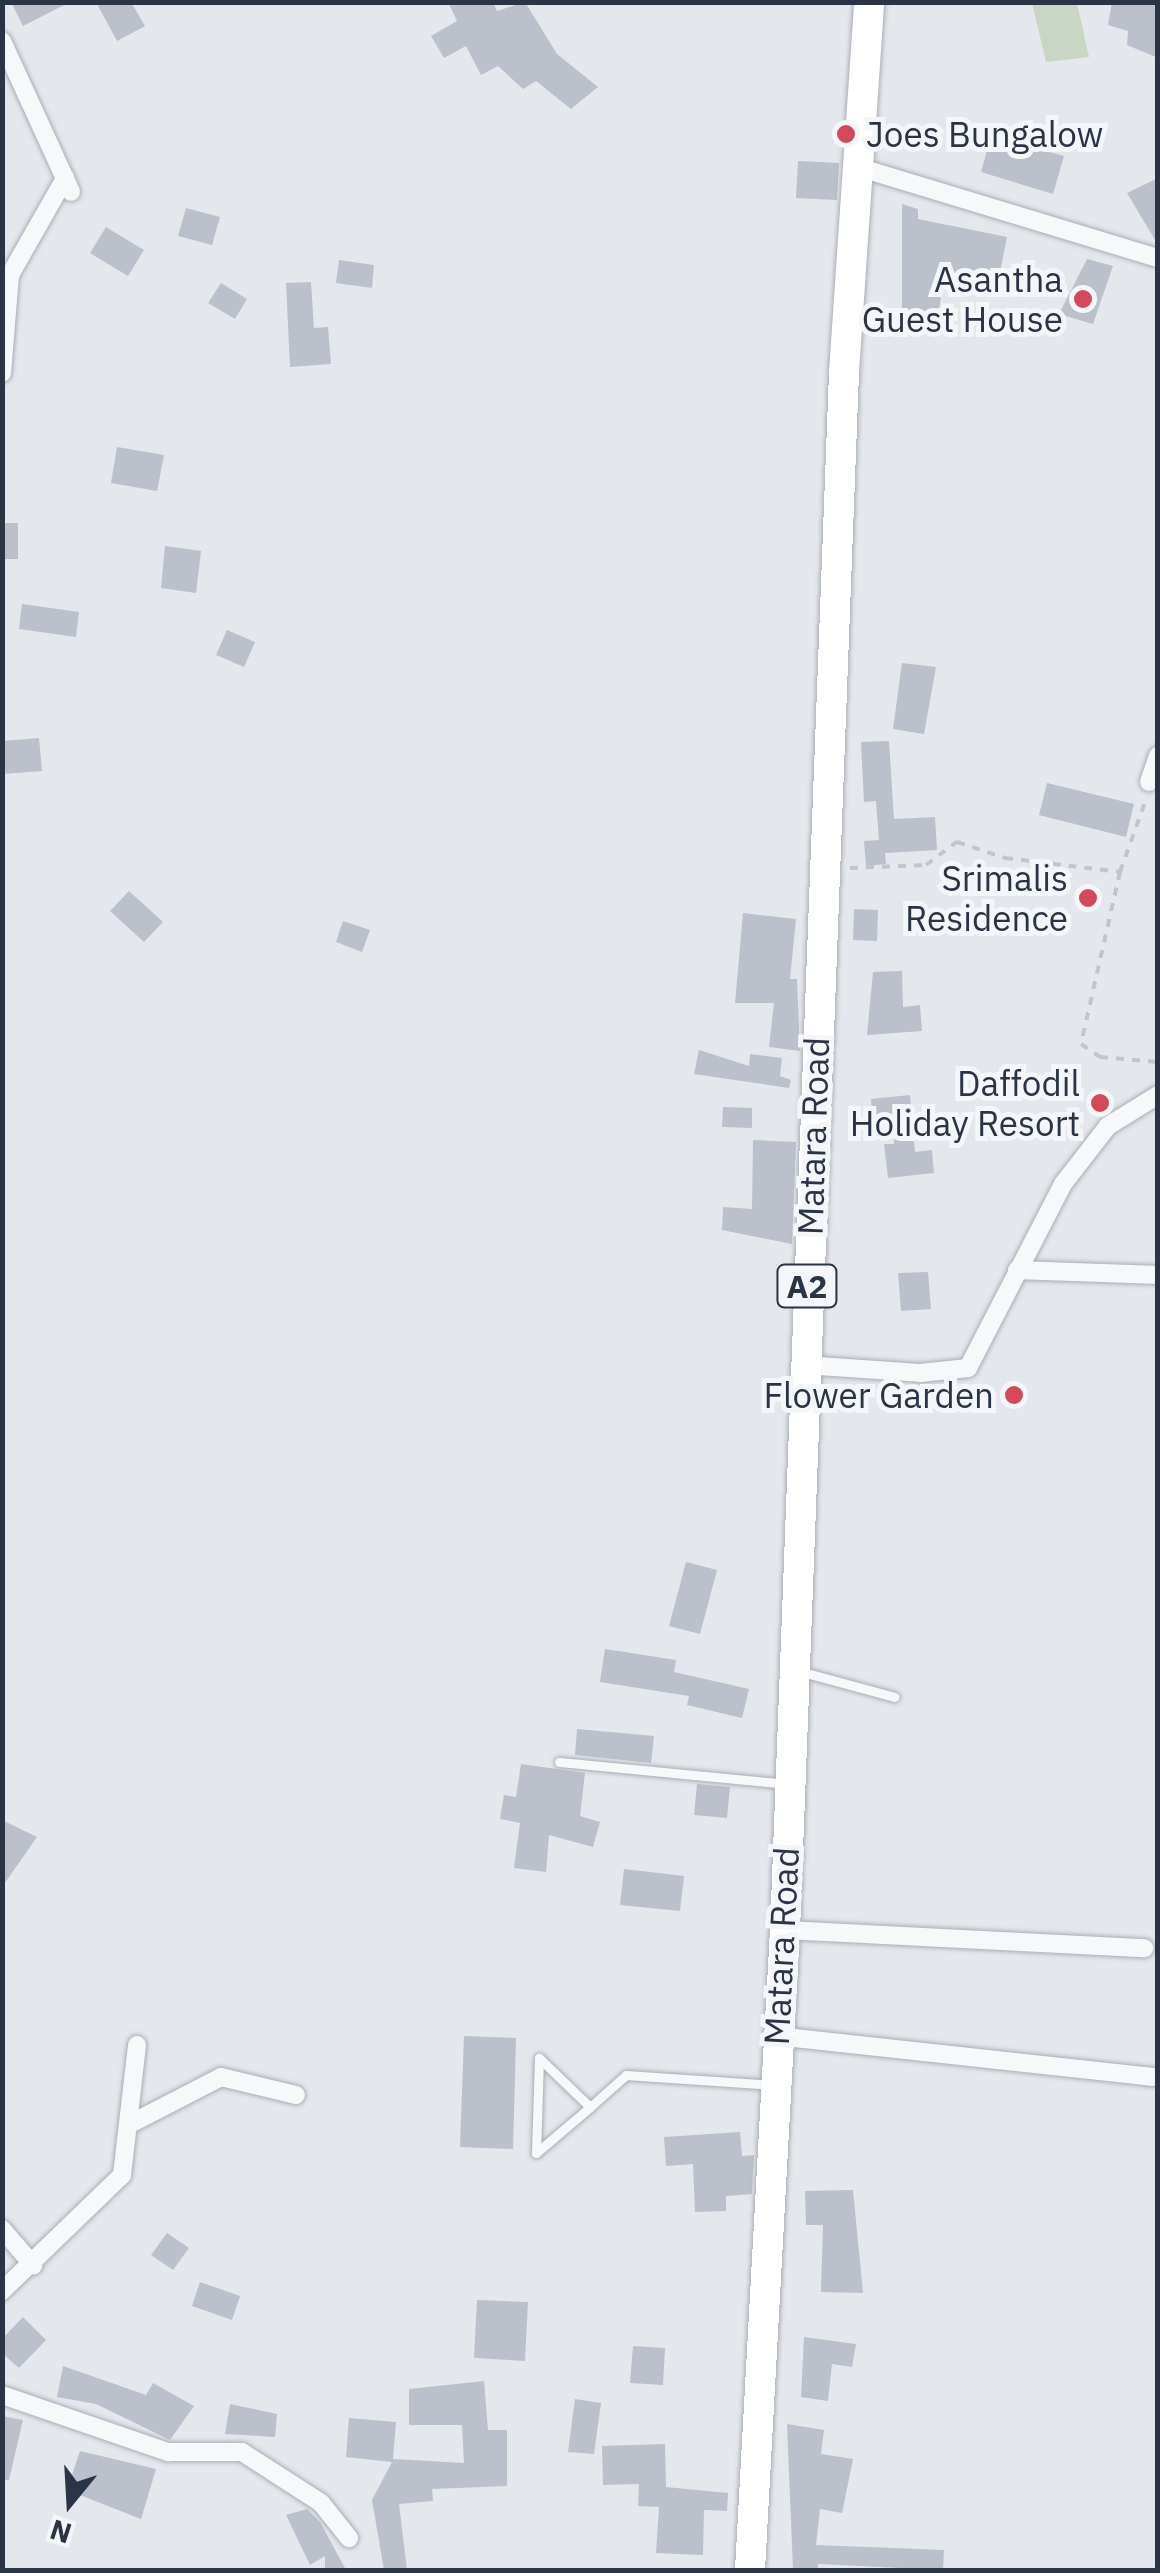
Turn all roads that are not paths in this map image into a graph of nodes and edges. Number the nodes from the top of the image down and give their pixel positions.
1 (869, 2) edge
2 (2, 41) edge
3 (862, 168) junction
4 (1158, 258) edge
5 (2, 373) edge
6 (1158, 756) edge
7 (1149, 782) road end
8 (1158, 1095) edge
9 (1018, 1270) junction
10 (1158, 1275) edge
11 (804, 1365) junction
12 (792, 1669) junction
13 (895, 1696) dead end
14 (559, 1762) dead end
15 (788, 1784) junction
16 (785, 1930) junction
17 (1145, 1948) dead end
18 (776, 2036) junction
19 (137, 2045) dead end
20 (1153, 2078) dead end
21 (774, 2085) junction
22 (296, 2095) dead end
23 (590, 2106) junction
24 (134, 2122) junction
25 (2, 2228) edge
26 (32, 2265) junction
27 (2, 2290) edge
28 (2, 2395) edge
29 (349, 2538) dead end
30 (750, 2570) edge

1 - 3 highway, Matara Road / A2
2 - 5 street
3 - 4 street
3 - 11 highway, Matara Road / A2
6 - 7 street
8 - 9 street
9 - 10 street
9 - 11 street
11 - 12 highway, Matara Road / A2
12 - 13 lane
12 - 15 highway, Matara Road / A2
14 - 15 lane
15 - 16 highway, Matara Road / A2
16 - 17 street
16 - 18 highway, Matara Road / A2
18 - 20 street
18 - 21 highway, Matara Road / A2
19 - 24 street
21 - 23 lane
21 - 30 highway, Matara Road / A2
22 - 24 street
23 - 23 lane
24 - 26 street
25 - 26 street
26 - 27 street
28 - 29 street

